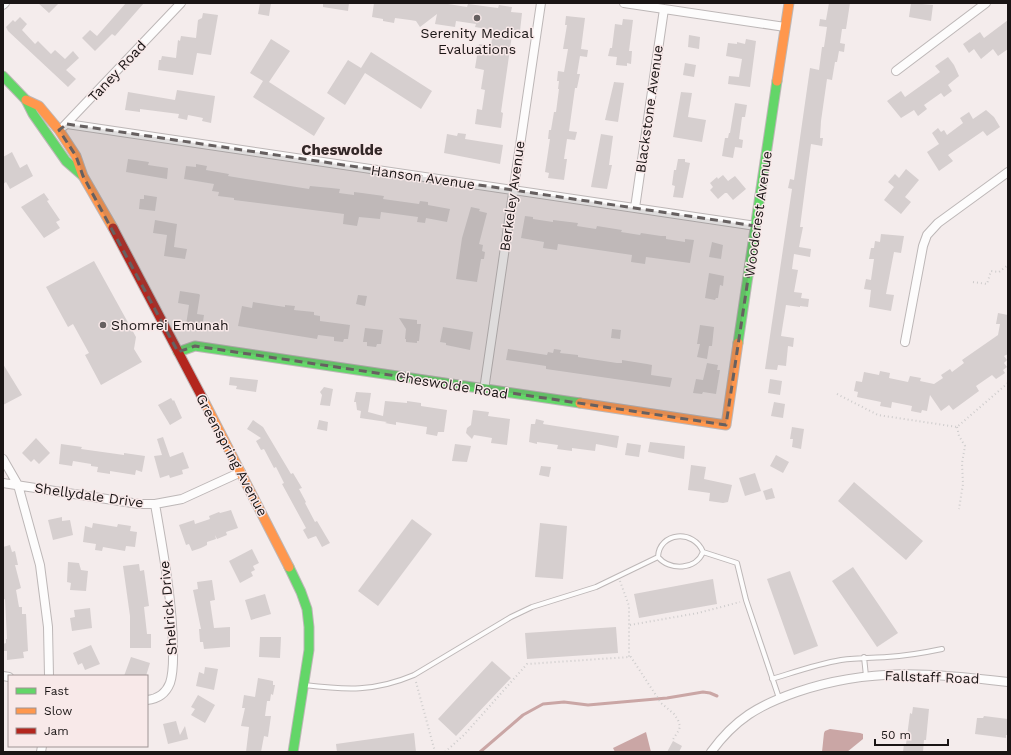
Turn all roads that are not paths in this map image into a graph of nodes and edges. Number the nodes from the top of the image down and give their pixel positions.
1 (181, 3) edge
2 (541, 3) edge
3 (624, 3) edge
4 (789, 3) edge
5 (986, 3) edge
6 (664, 9) junction
7 (785, 27) junction
8 (896, 71) dead end
9 (3, 76) edge
10 (26, 100) junction
11 (67, 124) junction
12 (59, 130) junction
13 (50, 136) junction
14 (1008, 172) edge
15 (83, 176) junction
16 (513, 190) junction
17 (635, 208) junction
18 (756, 226) junction
19 (905, 342) dead end
20 (178, 352) junction
21 (484, 390) junction
22 (726, 425) joint
23 (3, 459) edge
24 (241, 472) junction
25 (3, 483) edge
26 (18, 485) junction
27 (155, 504) junction
28 (703, 552) junction
29 (658, 557) junction
30 (942, 649) dead end
31 (864, 657) junction
32 (49, 675) edge
33 (866, 676) junction
34 (772, 679) junction
35 (1008, 682) edge
36 (304, 685) junction
37 (779, 698) junction
38 (148, 700) edge
39 (293, 752) edge
40 (711, 752) edge

1 - 11 street, Taney Road
2 - 16 street, Berkeley Avenue
3 - 6 street
4 - 7 street, Woodcrest Avenue
5 - 8 street
6 - 7 street
6 - 17 street, Blackstone Avenue
7 - 18 street, Woodcrest Avenue
9 - 10 street, Greenspring Avenue
10 - 12 street, Greenspring Avenue
10 - 13 street, Greenspring Avenue
11 - 12 street, Taney Road
11 - 16 street, Hanson Avenue
12 - 13 street, Taney Road
12 - 15 street, Greenspring Avenue
13 - 15 street, Greenspring Avenue
14 - 19 street
15 - 20 street, Greenspring Avenue
16 - 17 street, Hanson Avenue
16 - 21 street, Berkeley Avenue
17 - 18 street, Hanson Avenue
18 - 22 street, Woodcrest Avenue
20 - 21 street, Cheswolde Road
20 - 24 street, Greenspring Avenue
21 - 22 street, Cheswolde Road
23 - 26 street
24 - 27 street, Shellydale Drive
24 - 36 street, Greenspring Avenue
25 - 26 street, Shellydale Drive
26 - 27 street, Shellydale Drive
26 - 32 street
27 - 38 street, Shelrick Drive
28 - 29 lane
28 - 29 lane
28 - 34 lane
29 - 36 lane
30 - 31 lane
31 - 33 lane
31 - 34 lane
33 - 35 street, Fallstaff Road
33 - 37 street, Fallstaff Road
34 - 37 lane
36 - 39 street, Greenspring Avenue
37 - 40 street, Fallstaff Road

